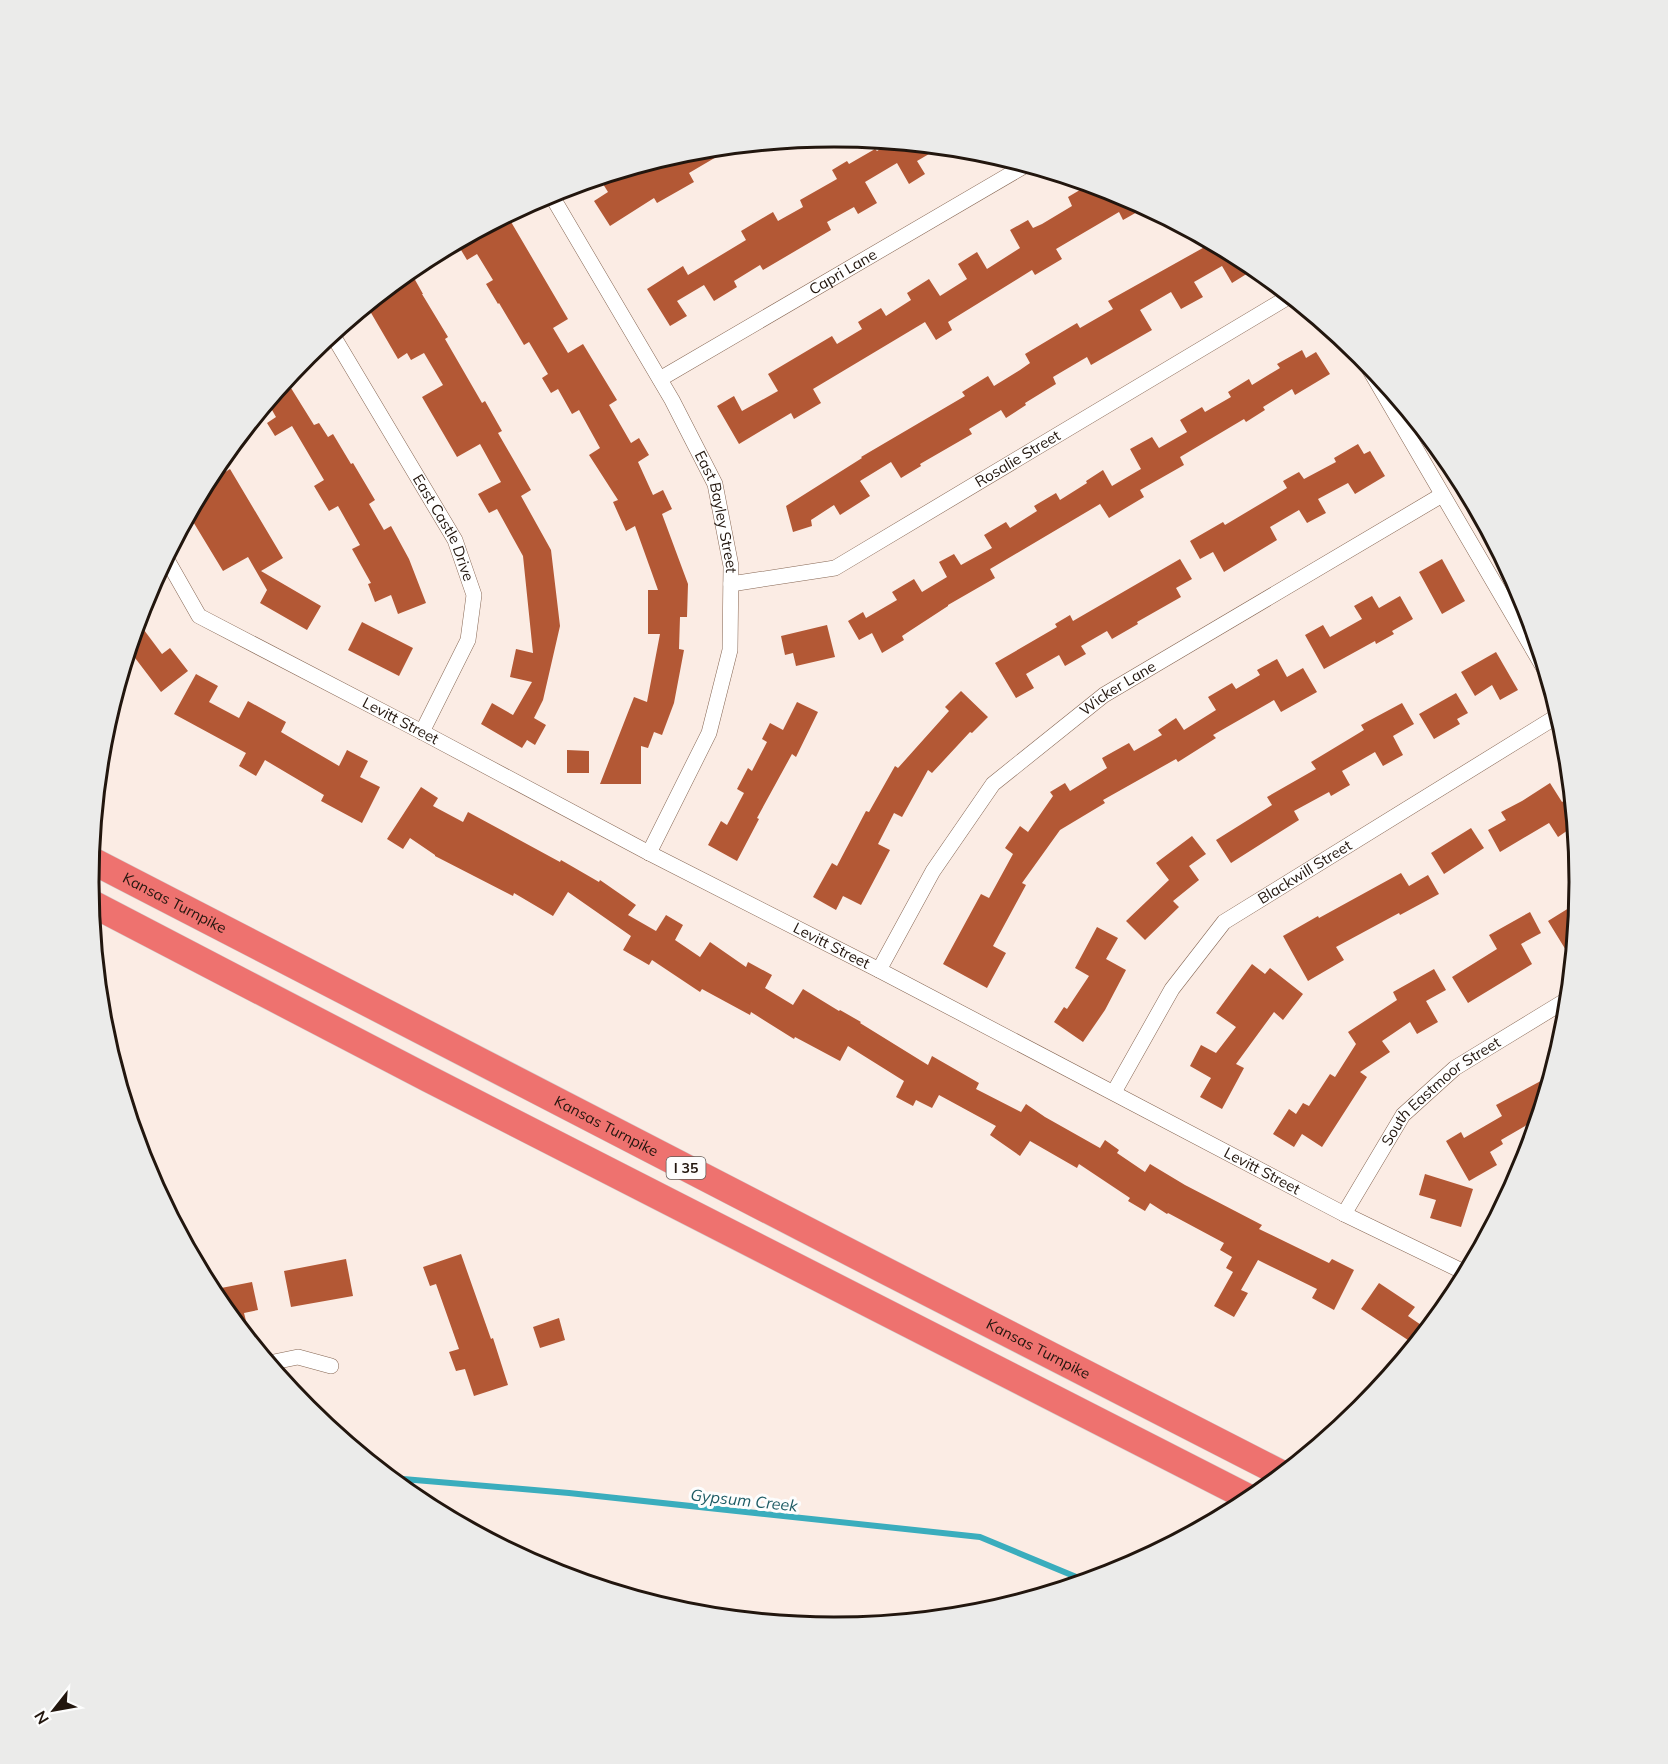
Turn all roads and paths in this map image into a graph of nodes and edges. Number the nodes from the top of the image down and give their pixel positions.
1 (1017, 170) edge
2 (555, 202) edge
3 (1283, 301) edge
4 (336, 341) edge
5 (660, 379) junction
6 (1383, 392) edge
7 (1442, 495) junction
8 (171, 566) edge
9 (731, 584) junction
10 (1528, 642) edge
11 (1551, 720) edge
12 (422, 732) junction
13 (649, 853) junction
14 (100, 865) edge
15 (100, 908) edge
16 (879, 970) junction
17 (1558, 1005) edge
18 (1114, 1092) junction
19 (1344, 1214) junction
20 (1458, 1269) edge
21 (277, 1361) edge
22 (331, 1366) dead end
23 (1274, 1470) edge
24 (1240, 1494) edge

1 - 5 street, Capri Lane
2 - 5 street, East Bayley Street
3 - 9 street, Rosalie Street
4 - 12 street, East Castle Drive
5 - 9 street, East Bayley Street
6 - 7 street
7 - 10 street
7 - 16 street, Wicker Lane
8 - 12 street, Levitt Street
9 - 13 street, East Bayley Street
11 - 18 street, Blackwill Street
12 - 13 street, Levitt Street
13 - 16 street, Levitt Street
14 - 23 highway, Kansas Turnpike / I 35
15 - 24 highway, I 35
16 - 18 street, Levitt Street
17 - 19 street, South Eastmoor Street
18 - 19 street, Levitt Street
19 - 20 street, Levitt Street
21 - 22 street

